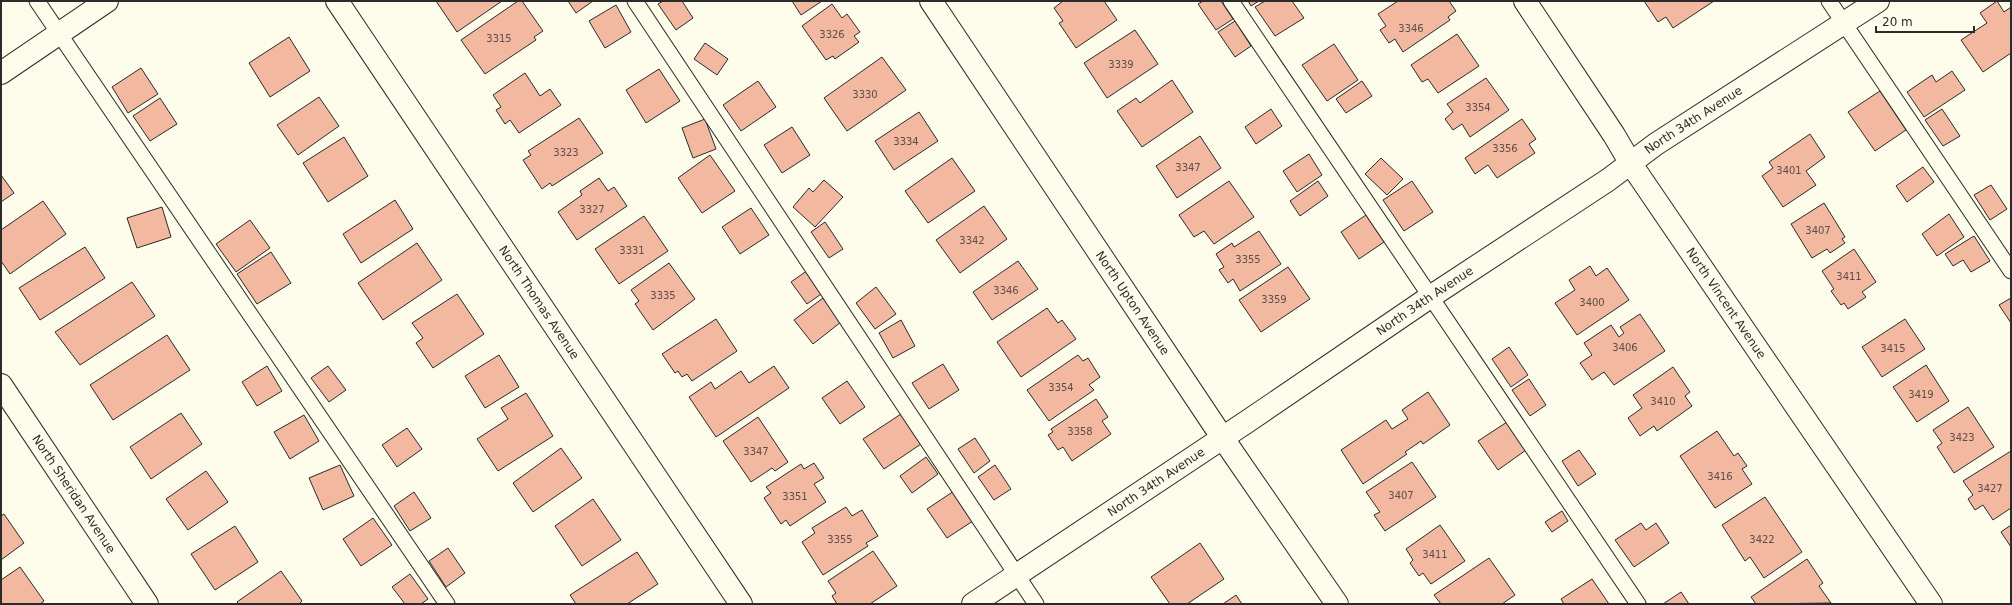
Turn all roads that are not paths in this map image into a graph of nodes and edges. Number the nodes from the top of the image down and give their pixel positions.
1 (37, 1) edge
2 (107, 1) edge
3 (336, 1) edge
4 (635, 1) edge
5 (931, 1) edge
6 (1231, 1) edge
7 (1525, 1) edge
8 (1829, 1) edge
9 (1878, 1) edge
10 (1844, 23) junction
11 (59, 33) junction
12 (1, 73) edge
13 (1631, 164) junction
14 (2011, 271) edge
15 (1430, 297) junction
16 (1, 385) edge
17 (1222, 437) junction
18 (1016, 575) junction
19 (147, 604) edge
20 (447, 604) edge
21 (741, 604) edge
22 (973, 604) edge
23 (1036, 604) edge
24 (1337, 604) edge
25 (1638, 604) edge
26 (1930, 604) edge

1 - 11 lane
2 - 11 street
3 - 21 street, North Thomas Avenue
4 - 18 lane
5 - 17 street, North Upton Avenue
6 - 15 lane
7 - 13 street, North Vincent Avenue
8 - 10 lane
9 - 10 street, North 34th Avenue
10 - 13 street, North 34th Avenue
10 - 14 lane
11 - 12 street
11 - 20 lane
13 - 15 street, North 34th Avenue
13 - 26 street, North Vincent Avenue
15 - 17 street, North 34th Avenue
15 - 25 lane
16 - 19 street, North Sheridan Avenue
17 - 18 street, North 34th Avenue
17 - 24 street, North Upton Avenue
18 - 22 street, North 34th Avenue
18 - 23 lane

